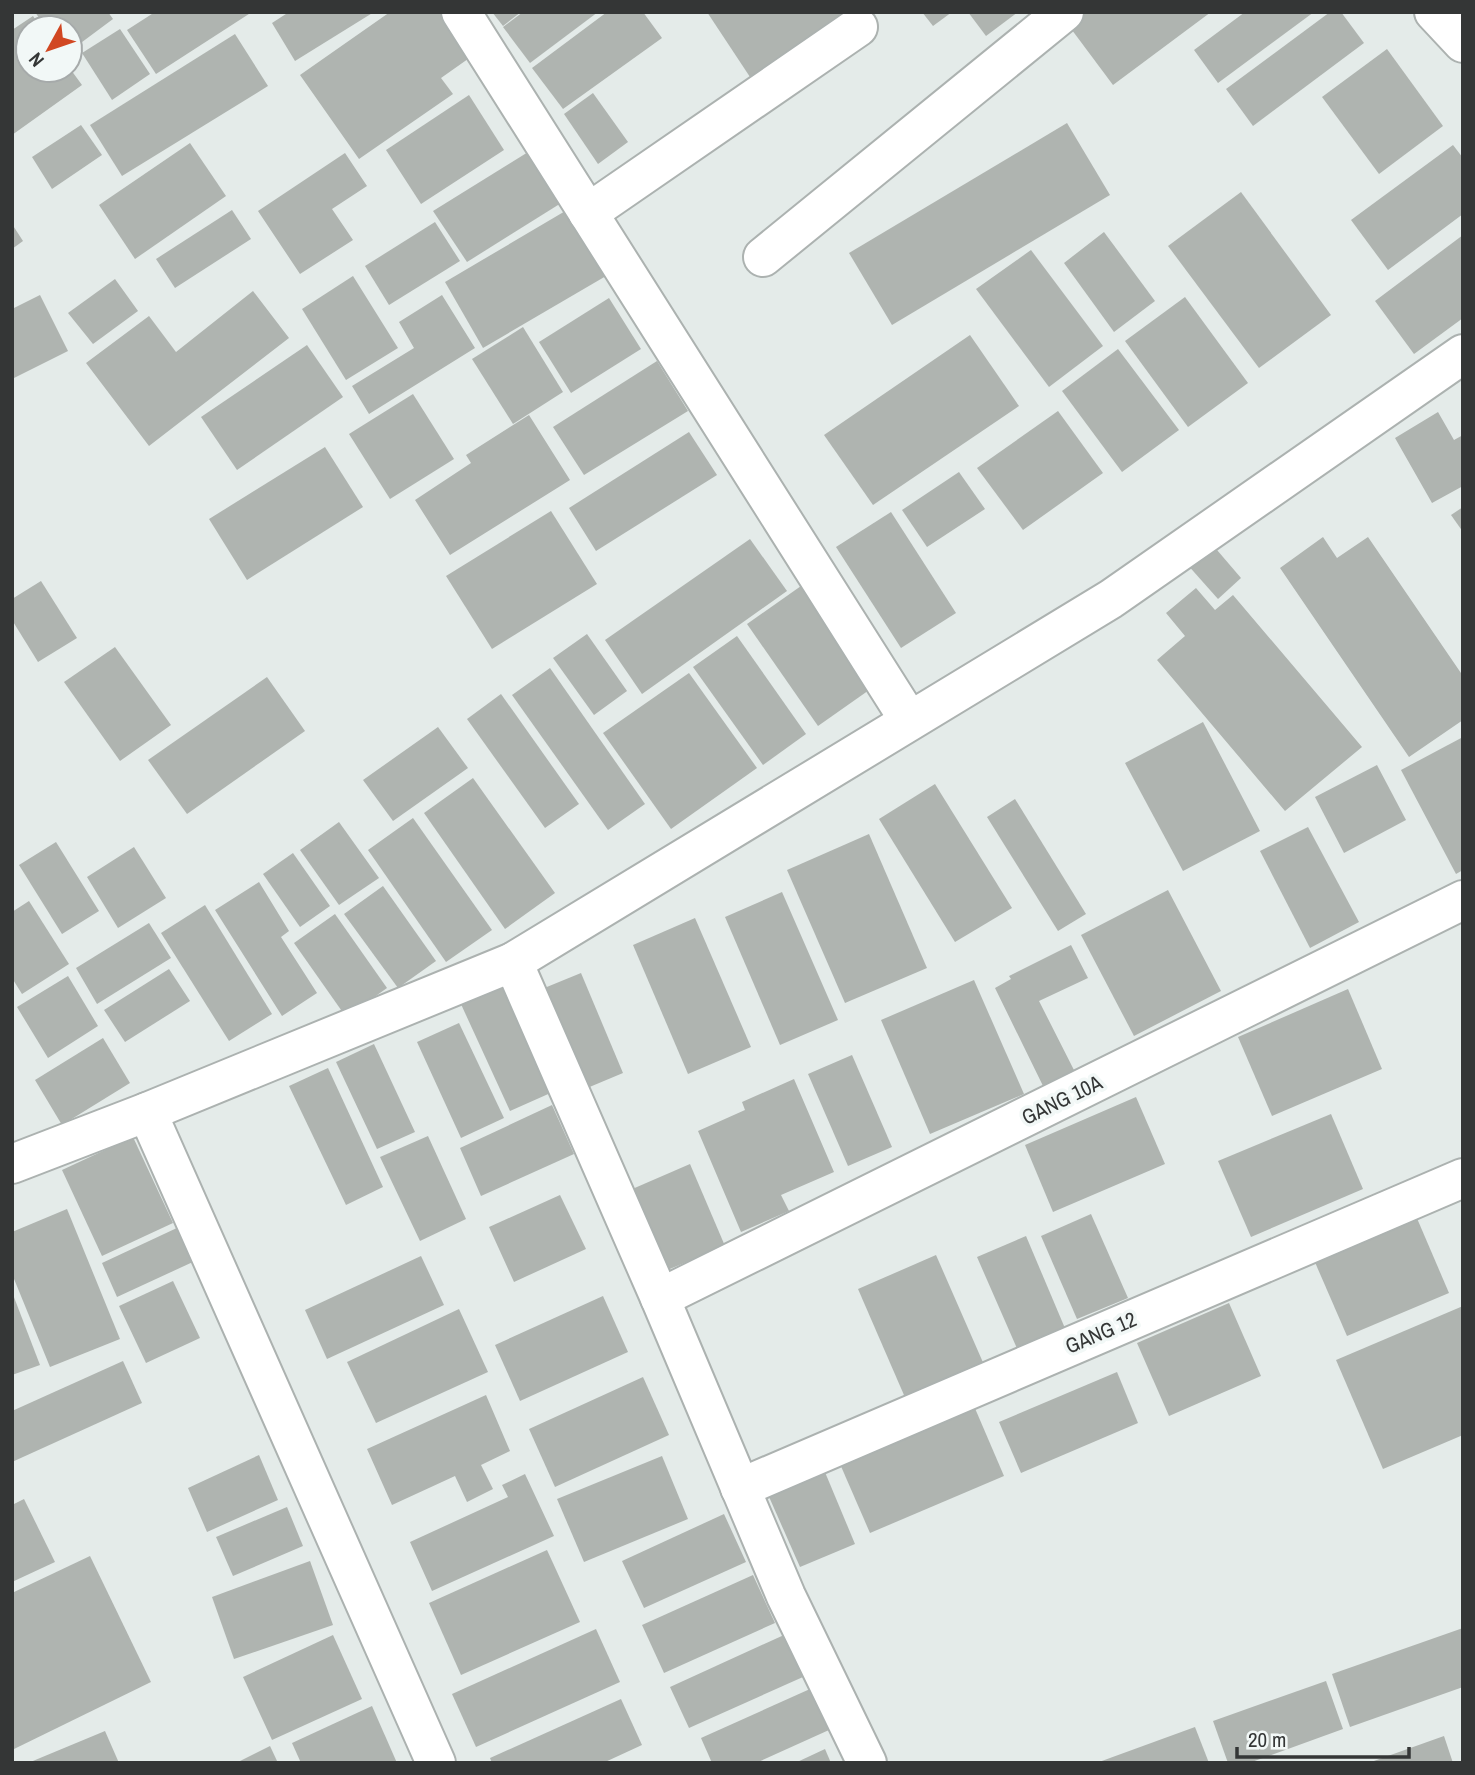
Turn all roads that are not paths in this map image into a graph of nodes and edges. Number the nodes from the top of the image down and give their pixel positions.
1 (461, 12) edge
2 (1064, 12) edge
3 (1434, 12) edge
4 (858, 27) dead end
5 (1463, 43) edge
6 (588, 213) junction
7 (763, 257) dead end
8 (1463, 354) edge
9 (909, 720) junction
10 (1463, 900) edge
11 (513, 962) junction
12 (147, 1112) junction
13 (12, 1164) edge
14 (1463, 1178) edge
15 (660, 1298) junction
16 (740, 1488) junction
17 (436, 1763) edge
18 (867, 1763) edge

1 - 6 main road
2 - 7 main road
3 - 5 main road
4 - 6 main road
6 - 9 main road
8 - 9 main road
9 - 11 main road
10 - 15 main road, GANG 10A
11 - 12 main road
11 - 15 main road
12 - 13 main road
12 - 17 main road
14 - 16 main road, GANG 12
15 - 16 main road
16 - 18 main road

